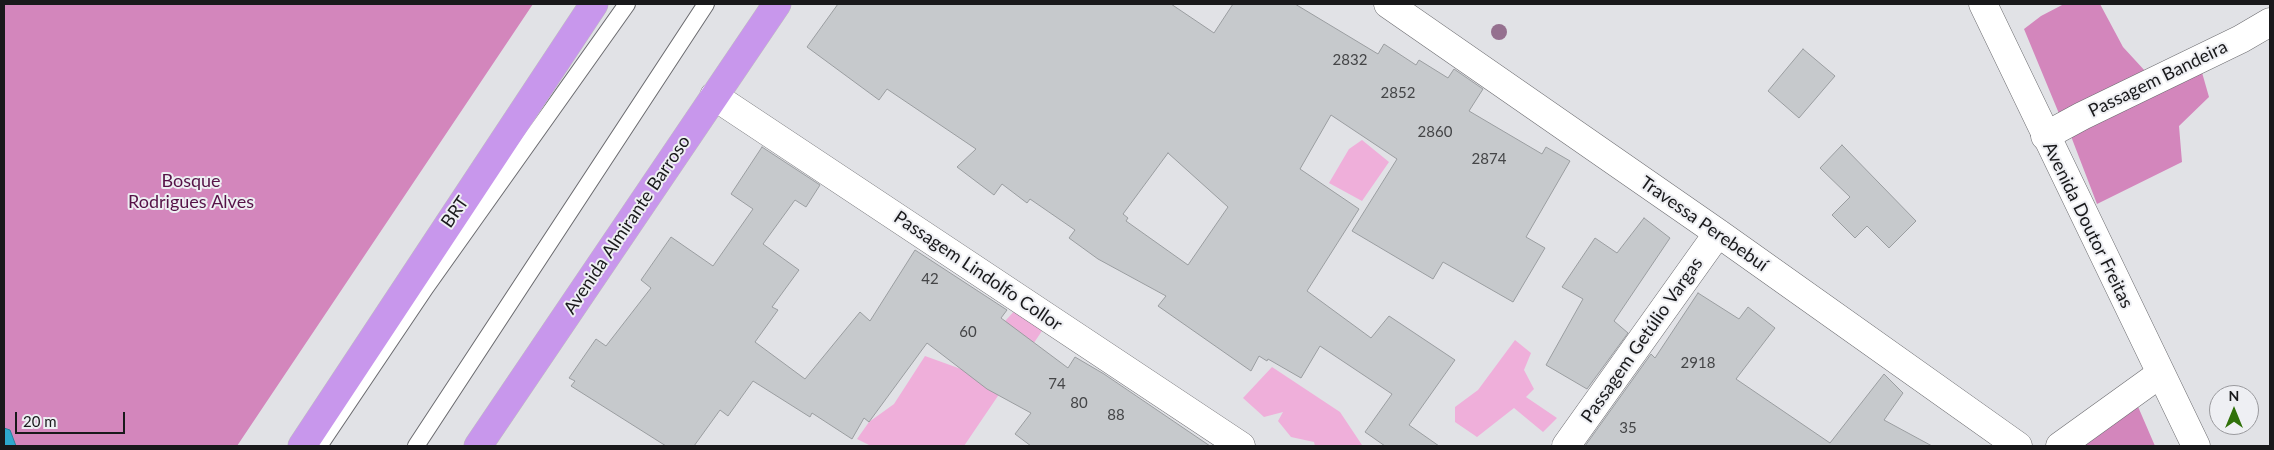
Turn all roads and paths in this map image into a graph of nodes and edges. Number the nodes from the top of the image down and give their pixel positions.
1 (594, 4) edge
2 (627, 4) edge
3 (706, 4) edge
4 (777, 4) edge
5 (1388, 4) edge
6 (1983, 4) edge
7 (2270, 22) edge
8 (714, 96) junction
9 (2045, 136) junction
10 (1718, 233) junction
11 (2160, 374) junction
12 (302, 446) edge
13 (319, 446) edge
14 (416, 446) edge
15 (478, 446) edge
16 (1241, 446) edge
17 (1566, 446) edge
18 (2018, 446) edge
19 (2060, 446) edge
20 (2196, 446) edge

1 - 12 highway
2 - 13 lane, BRT
3 - 14 lane
4 - 8 highway, Avenida Almirante Barroso
5 - 10 street, Travessa Perebebuí
6 - 9 street, Avenida Doutor Freitas
7 - 9 street, Passagem Bandeira
8 - 15 highway, Avenida Almirante Barroso
8 - 16 street, Passagem Lindolfo Collor
9 - 11 street, Avenida Doutor Freitas
10 - 17 street, Passagem Getúlio Vargas
10 - 18 street, Travessa Perebebuí
11 - 19 street
11 - 20 street, Avenida Doutor Freitas

